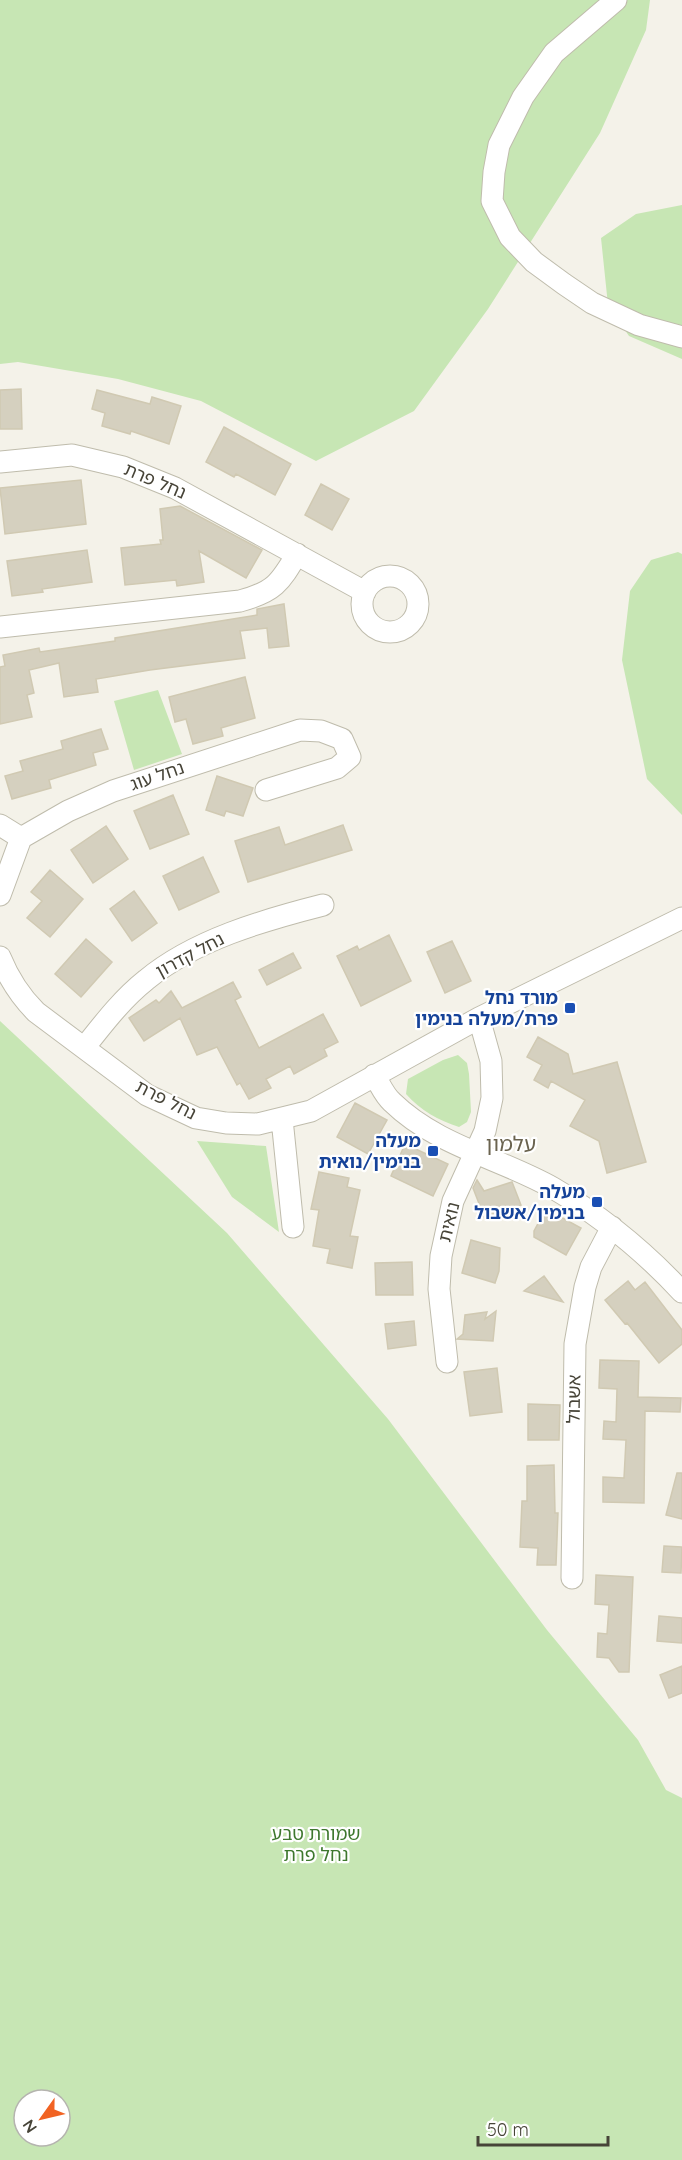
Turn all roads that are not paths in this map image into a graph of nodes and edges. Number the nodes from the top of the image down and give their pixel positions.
1 (616, 0) edge
2 (682, 337) edge
3 (0, 462) edge
4 (297, 554) junction
5 (365, 592) dead end
6 (0, 627) edge
7 (266, 790) dead end
8 (0, 825) edge
9 (21, 838) junction
10 (0, 895) edge
11 (324, 905) dead end
12 (682, 918) edge
13 (0, 957) edge
14 (479, 1018) junction
15 (84, 1048) junction
16 (374, 1075) junction
17 (282, 1119) junction
18 (473, 1153) junction
19 (293, 1227) dead end
20 (612, 1227) junction
21 (682, 1292) edge
22 (447, 1362) dead end
23 (572, 1578) dead end

1 - 2 street
3 - 4 street, נחל פרת
4 - 5 street, נחל פרת
4 - 6 street
7 - 9 street, נחל עוג
8 - 9 street
9 - 10 street
11 - 15 street, נחל קדרון
12 - 14 street, נחל פרת
13 - 15 street, נחל פרת
14 - 16 street, נחל פרת
14 - 18 street, נואית
15 - 17 street, נחל פרת
16 - 17 street, נחל פרת
16 - 18 street
17 - 19 street
18 - 20 street
18 - 22 street, נואית
20 - 21 street
20 - 23 street, אשבול

